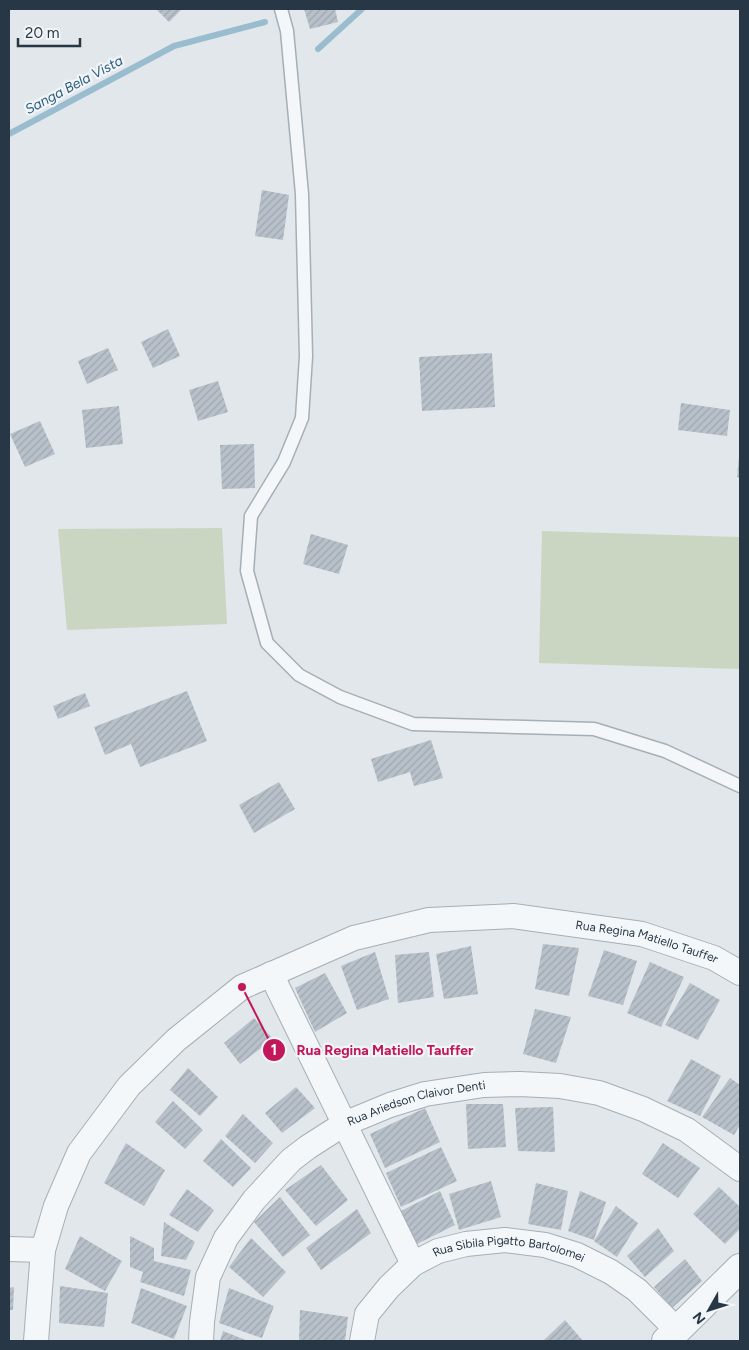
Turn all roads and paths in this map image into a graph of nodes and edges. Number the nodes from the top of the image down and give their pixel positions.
1 (281, 9) edge
2 (740, 786) edge
3 (740, 973) edge
4 (270, 974) junction
5 (344, 1124) junction
6 (740, 1169) edge
7 (9, 1249) edge
8 (43, 1250) junction
9 (412, 1264) junction
10 (740, 1268) edge
11 (672, 1335) edge
12 (36, 1341) edge
13 (200, 1341) edge
14 (362, 1341) edge

1 - 2 lane
3 - 4 street, Rua Regina Matiello Tauffer
4 - 5 street
4 - 8 street, Rua Regina Matiello Tauffer
5 - 6 street, Rua Ariedson Claivor Denti
5 - 9 street
5 - 13 street, Rua Ariedson Claivor Denti
7 - 8 street
8 - 12 street, Rua Regina Matiello Tauffer
9 - 11 street, Rua Sibila Pigatto Bartolomei
9 - 14 street, Rua Sibila Pigatto Bartolomei
10 - 11 street

